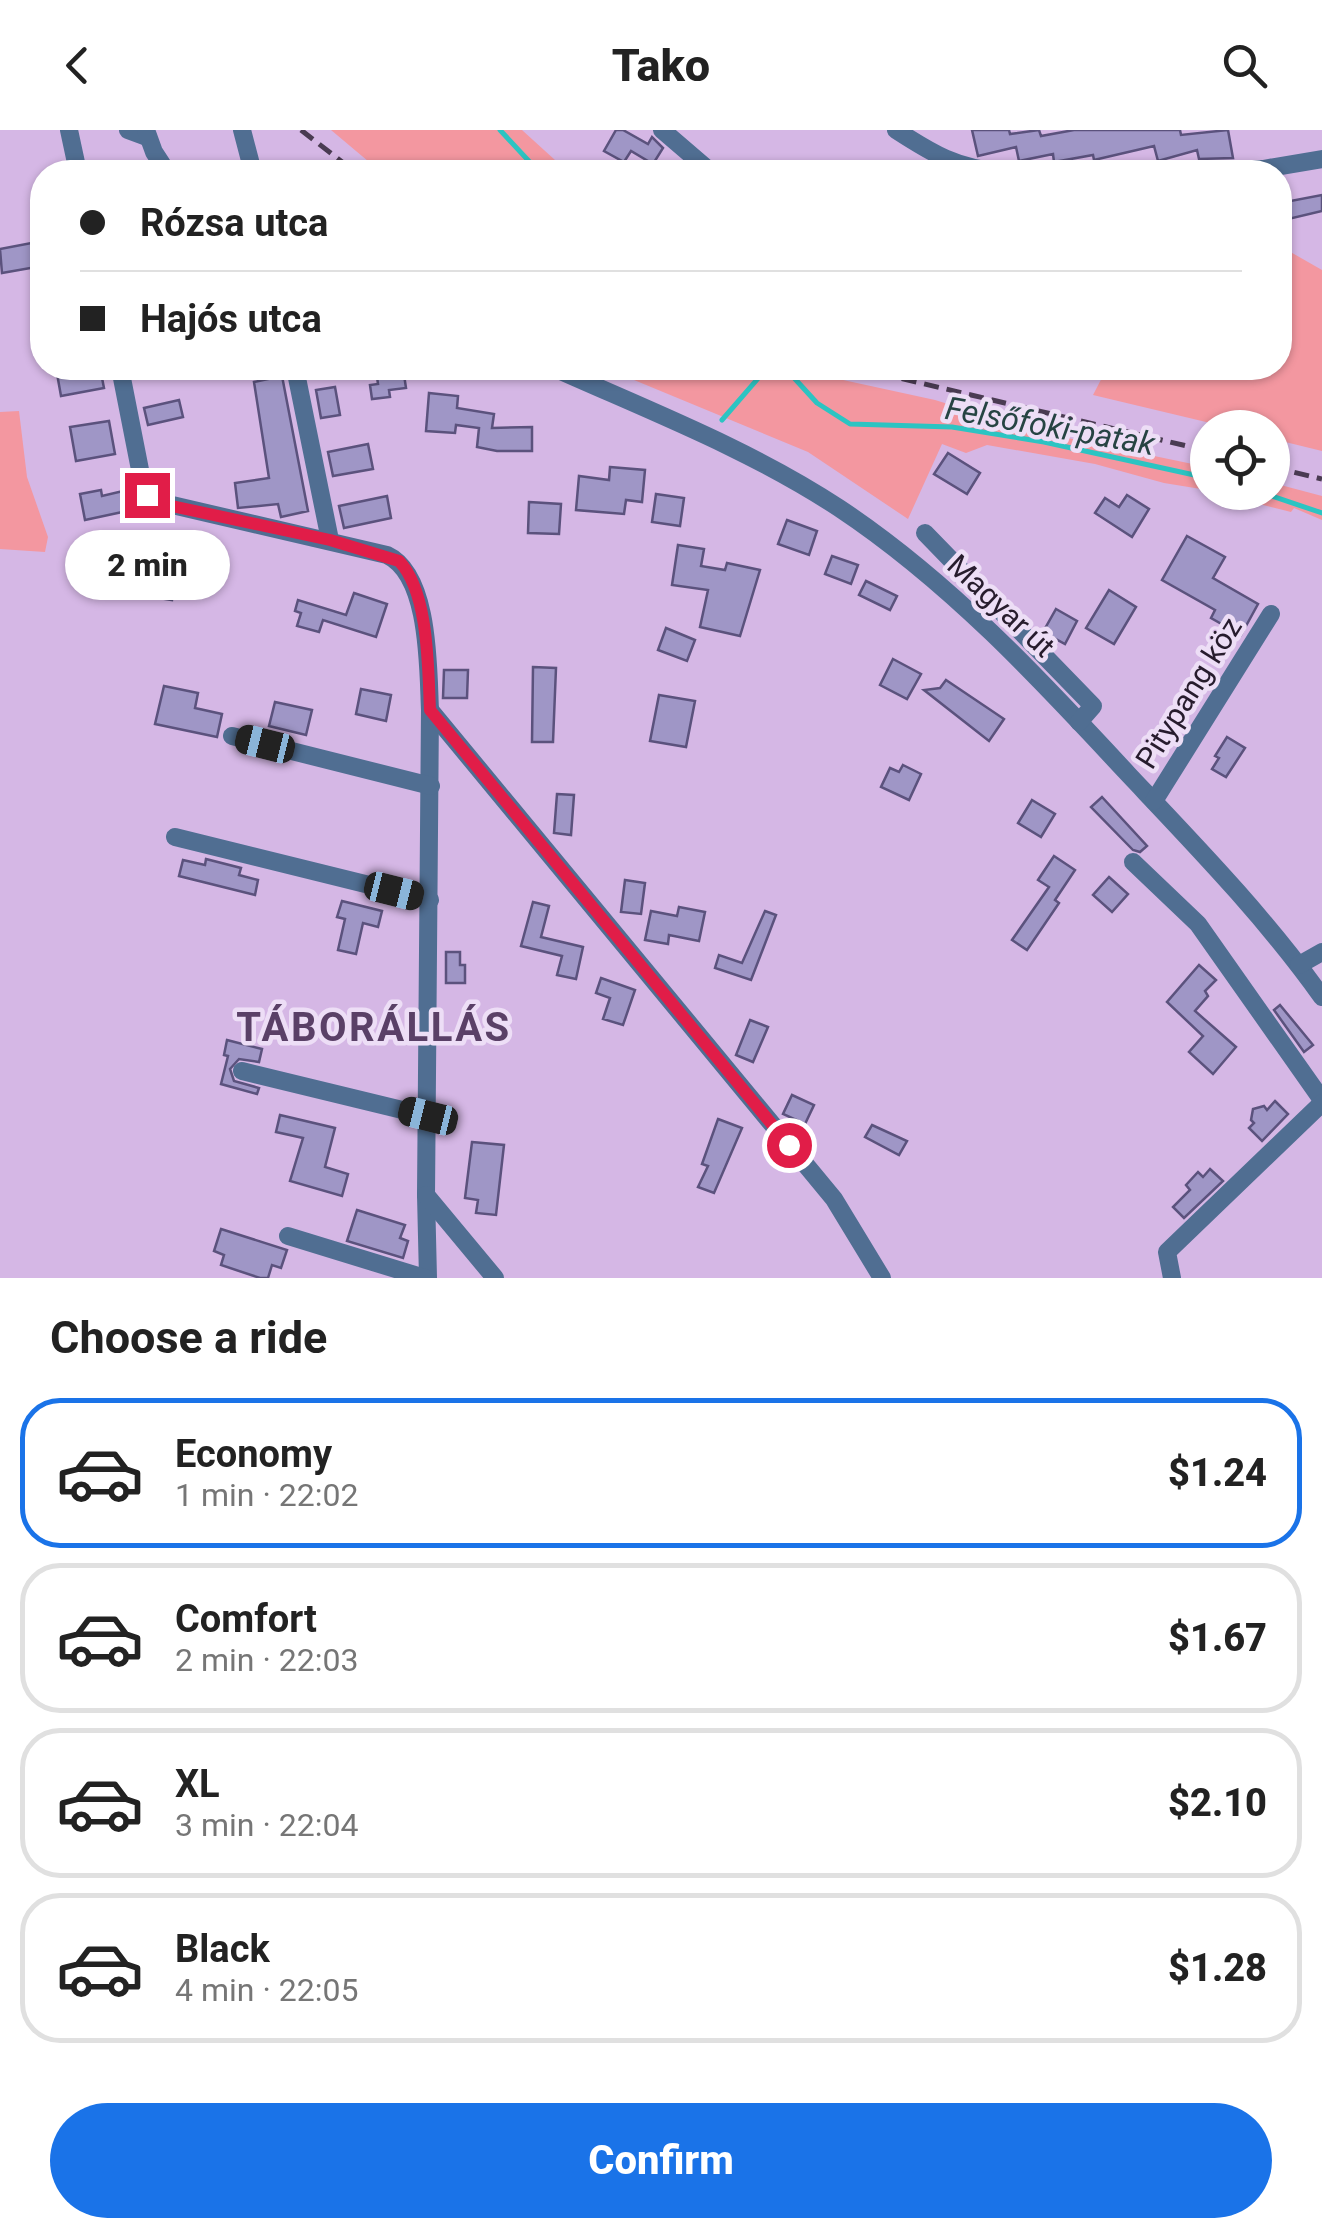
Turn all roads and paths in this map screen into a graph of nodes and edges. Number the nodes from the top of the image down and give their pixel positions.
1 (69, 130) edge
2 (128, 130) edge
3 (242, 130) edge
4 (662, 130) edge
5 (896, 130) edge
6 (147, 133) edge
7 (1322, 159) edge
8 (75, 160) edge
9 (161, 160) edge
10 (250, 160) edge
11 (697, 160) edge
12 (942, 160) edge
13 (1292, 165) edge
14 (123, 380) edge
15 (297, 380) edge
16 (581, 380) edge
17 (925, 533) dead end
18 (330, 540) junction
19 (1271, 614) dead end
20 (430, 710) junction
21 (1079, 722) junction
22 (232, 736) dead end
23 (431, 786) junction
24 (1154, 801) junction
25 (175, 837) dead end
26 (1133, 862) dead end
27 (430, 900) junction
28 (1322, 952) edge
29 (1299, 965) junction
30 (1322, 997) edge
31 (242, 1070) dead end
32 (1322, 1101) edge
33 (428, 1116) junction
34 (426, 1195) junction
35 (288, 1236) dead end
36 (427, 1278) edge
37 (495, 1278) edge
38 (882, 1278) edge
39 (1172, 1278) edge

1 - 8 street
2 - 6 street
3 - 10 street
4 - 11 street
5 - 12 street
6 - 9 street
7 - 13 street
14 - 18 street
15 - 18 street
16 - 21 street, Magyar út
17 - 21 street
18 - 20 street
19 - 24 street, Pitypang köz
20 - 23 street
20 - 38 street
21 - 24 street, Magyar út
22 - 23 street
23 - 27 street
24 - 29 street, Magyar út
25 - 27 street
26 - 32 street
27 - 33 street
28 - 29 street
29 - 30 street, Magyar út
31 - 33 street
32 - 39 street
33 - 34 street
34 - 36 street
34 - 37 street
35 - 36 street

